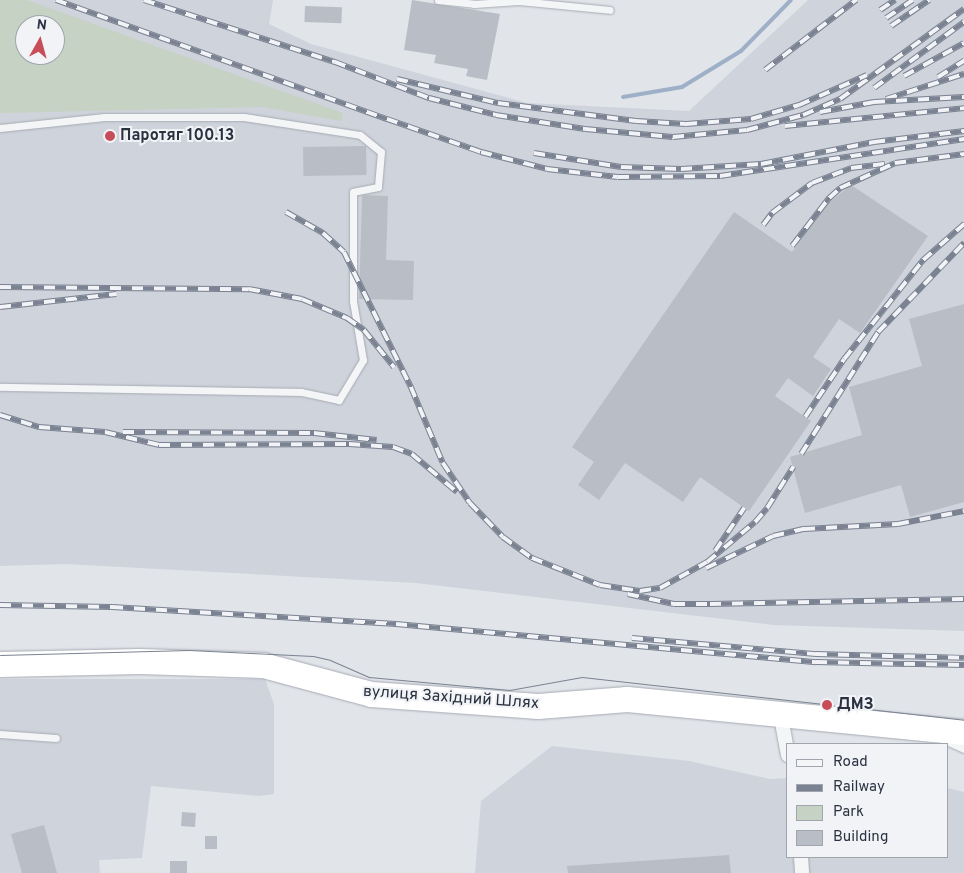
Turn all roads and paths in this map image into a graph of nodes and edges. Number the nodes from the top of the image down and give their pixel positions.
1 (438, 0) edge
2 (610, 10) dead end
3 (0, 128) edge
4 (0, 386) edge
5 (0, 664) edge
6 (780, 712) junction
7 (920, 726) junction
8 (964, 732) edge
9 (0, 734) edge
10 (56, 738) dead end
11 (786, 744) edge
12 (964, 749) edge
13 (800, 858) edge
14 (802, 873) edge

1 - 2 lane
3 - 4 lane
5 - 6 highway, вулиця Західний Шлях
6 - 7 highway, вулиця Західний Шлях
6 - 11 street
7 - 8 highway, вулиця Західний Шлях
7 - 12 lane
9 - 10 lane
13 - 14 street

